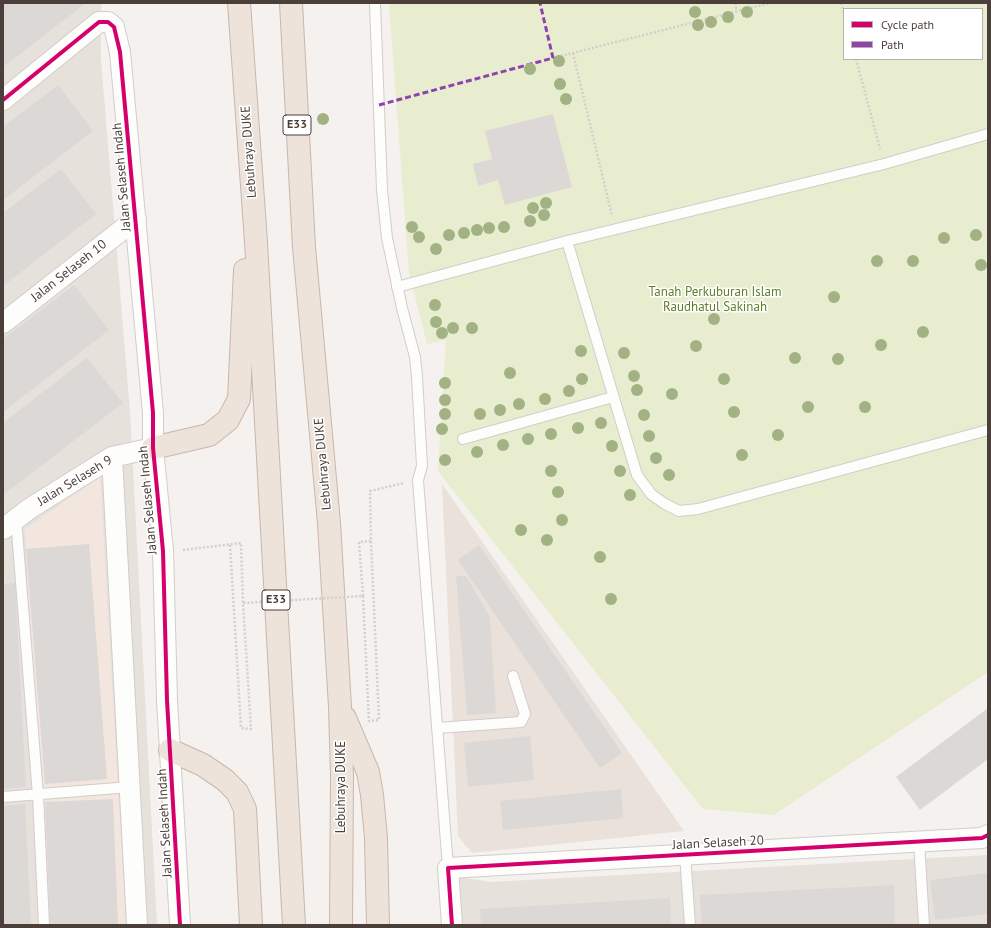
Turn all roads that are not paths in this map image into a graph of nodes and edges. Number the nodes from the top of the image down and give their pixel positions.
1 (239, 3) edge
2 (290, 3) edge
3 (375, 3) edge
4 (3, 100) edge
5 (988, 134) edge
6 (250, 178) junction
7 (136, 219) junction
8 (567, 241) junction
9 (397, 287) junction
10 (3, 323) edge
11 (613, 397) junction
12 (988, 430) edge
13 (463, 439) dead end
14 (153, 448) junction
15 (112, 457) junction
16 (10, 524) edge
17 (513, 676) dead end
18 (340, 707) junction
19 (437, 728) junction
20 (170, 750) junction
21 (130, 787) junction
22 (38, 795) junction
23 (3, 797) edge
24 (988, 835) edge
25 (919, 841) junction
26 (685, 854) junction
27 (448, 868) junction
28 (44, 925) edge
29 (137, 925) edge
30 (180, 925) edge
31 (251, 925) edge
32 (294, 925) edge
33 (341, 925) edge
34 (378, 925) edge
35 (452, 925) edge
36 (690, 925) edge
37 (924, 925) edge

1 - 6 highway, Lebuhraya DUKE / E33
2 - 18 highway, Lebuhraya DUKE / E33
3 - 9 lane
4 - 7 street, Jalan Selaseh Indah
5 - 8 lane
6 - 14 highway
6 - 32 highway, Lebuhraya DUKE / E33
7 - 10 street, Jalan Selaseh 10
7 - 14 street, Jalan Selaseh Indah
8 - 9 lane
8 - 11 lane
9 - 19 lane
11 - 12 lane
11 - 13 lane
14 - 15 street, Jalan Selaseh 9
14 - 20 street, Jalan Selaseh Indah
15 - 16 street, Jalan Selaseh 9
15 - 21 street
16 - 22 lane
17 - 19 lane
18 - 33 highway, Lebuhraya DUKE / E33
18 - 34 highway
19 - 27 lane
20 - 30 street, Jalan Selaseh Indah
20 - 31 highway
21 - 22 lane
21 - 29 street
22 - 23 lane
22 - 28 lane
24 - 25 street, Jalan Selaseh 20
25 - 26 street, Jalan Selaseh 20
25 - 37 lane
26 - 27 street, Jalan Selaseh 20
26 - 36 lane
27 - 35 street

